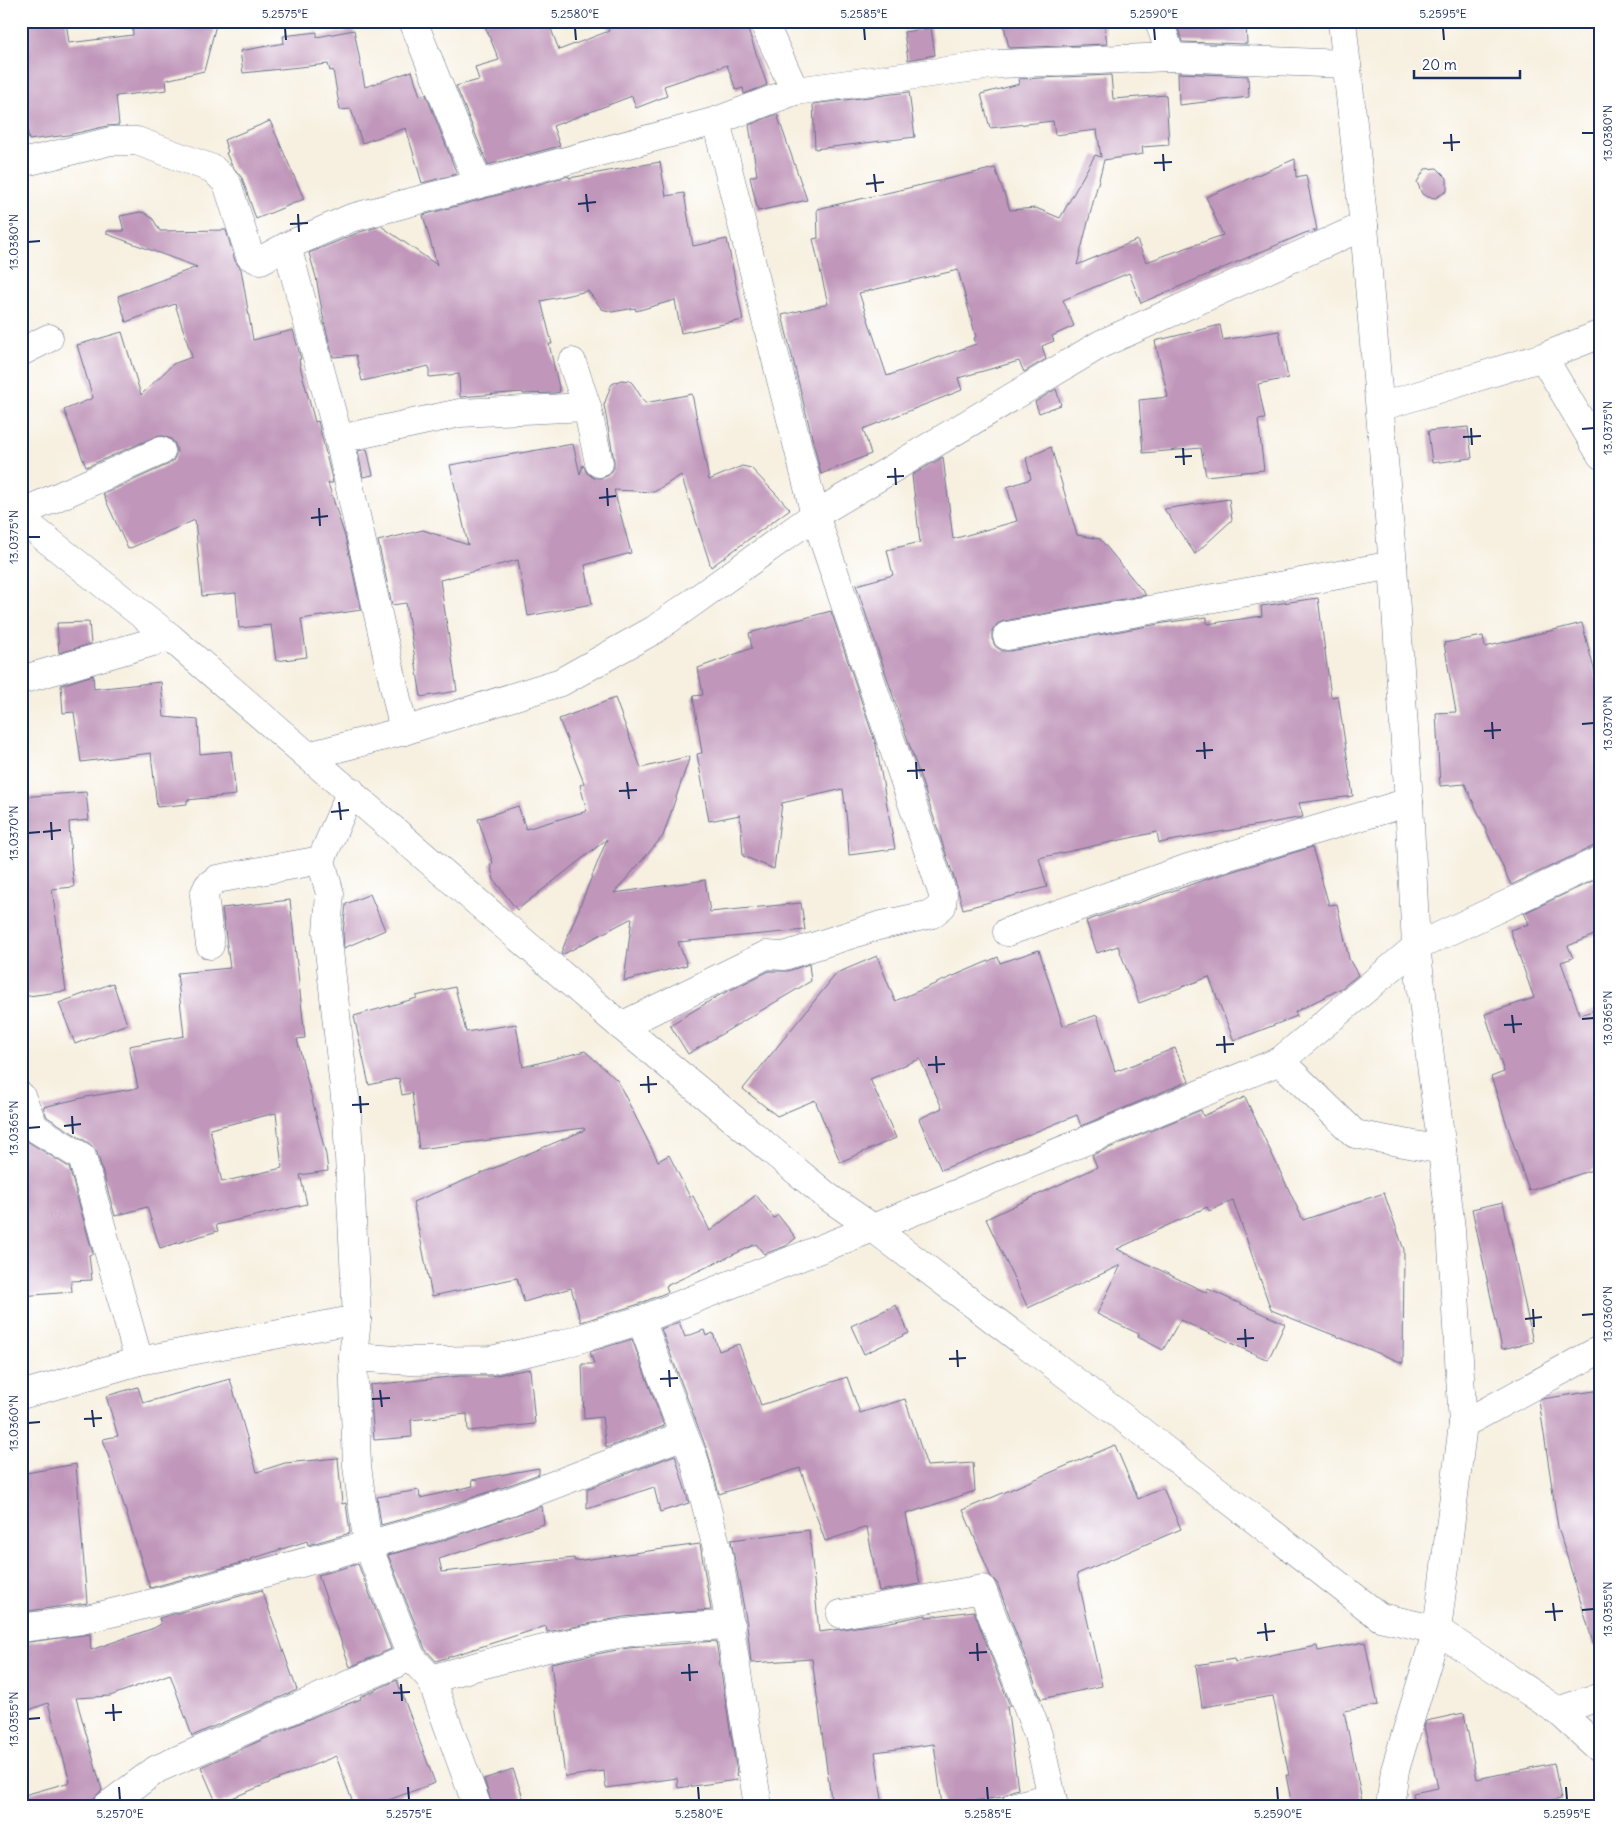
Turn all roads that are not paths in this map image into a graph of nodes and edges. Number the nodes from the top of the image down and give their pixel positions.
1 (413, 21) edge
2 (763, 21) edge
3 (1160, 21) edge
4 (1342, 21) edge
5 (1171, 56) junction
6 (1347, 64) junction
7 (794, 91) junction
8 (716, 121) junction
9 (21, 160) edge
10 (478, 184) junction
11 (1364, 226) junction
12 (287, 246) junction
13 (1601, 334) edge
14 (49, 338) dead end
15 (21, 352) edge
16 (1543, 357) junction
17 (572, 362) dead end
18 (587, 407) junction
19 (1380, 408) junction
20 (339, 439) junction
21 (161, 451) dead end
22 (1601, 455) edge
23 (599, 463) dead end
24 (21, 513) edge
25 (815, 515) junction
26 (21, 519) edge
27 (1393, 565) junction
28 (1007, 636) dead end
29 (170, 637) junction
30 (21, 680) edge
31 (404, 731) junction
32 (308, 756) junction
33 (351, 791) junction
34 (1409, 802) junction
35 (321, 860) junction
36 (1601, 860) edge
37 (1007, 932) dead end
38 (210, 945) dead end
39 (1416, 947) junction
40 (621, 1026) junction
41 (1280, 1060) junction
42 (21, 1096) edge
43 (1442, 1150) junction
44 (873, 1228) junction
45 (357, 1319) junction
46 (641, 1320) junction
47 (1601, 1349) edge
48 (353, 1357) junction
49 (139, 1361) junction
50 (21, 1395) edge
51 (1463, 1424) junction
52 (684, 1435) junction
53 (368, 1546) junction
54 (841, 1614) dead end
55 (731, 1625) junction
56 (21, 1628) edge
57 (1437, 1630) junction
58 (411, 1657) junction
59 (431, 1679) junction
60 (1601, 1696) edge
61 (1558, 1711) junction
62 (1601, 1750) edge
63 (1053, 1801) edge
64 (107, 1806) edge
65 (477, 1806) edge
66 (758, 1806) edge
67 (1015, 1806) edge
68 (1390, 1806) edge

1 - 10 street
2 - 7 street
3 - 5 street
4 - 6 street
5 - 6 street
5 - 7 street
6 - 11 street
7 - 8 street
8 - 10 street
8 - 25 street
9 - 12 street
10 - 12 street
11 - 19 street
11 - 25 street
12 - 20 street
13 - 16 street
14 - 15 street
16 - 19 street
16 - 22 street
17 - 18 street
18 - 20 street
18 - 23 street
19 - 27 street
20 - 31 street
21 - 24 street
25 - 31 street
25 - 40 street
26 - 29 street
27 - 28 street
27 - 34 street
29 - 30 street
29 - 32 street
31 - 32 street
32 - 33 street
33 - 35 street
33 - 40 street
34 - 37 street
34 - 39 street
35 - 38 street
35 - 45 street
36 - 39 street
39 - 41 street
39 - 43 street
40 - 44 street
41 - 43 street
41 - 44 street
42 - 49 street
43 - 51 street
44 - 46 street
44 - 57 street
45 - 48 street
45 - 49 street
46 - 48 street
46 - 52 street
47 - 51 street
48 - 53 street
49 - 50 street
51 - 57 street
52 - 53 street
52 - 55 street
53 - 56 street
53 - 58 street
54 - 63 street
55 - 59 street
55 - 66 street
57 - 61 street
57 - 68 street
58 - 59 street
58 - 64 street
59 - 65 street
60 - 61 street
61 - 62 street
63 - 67 street

